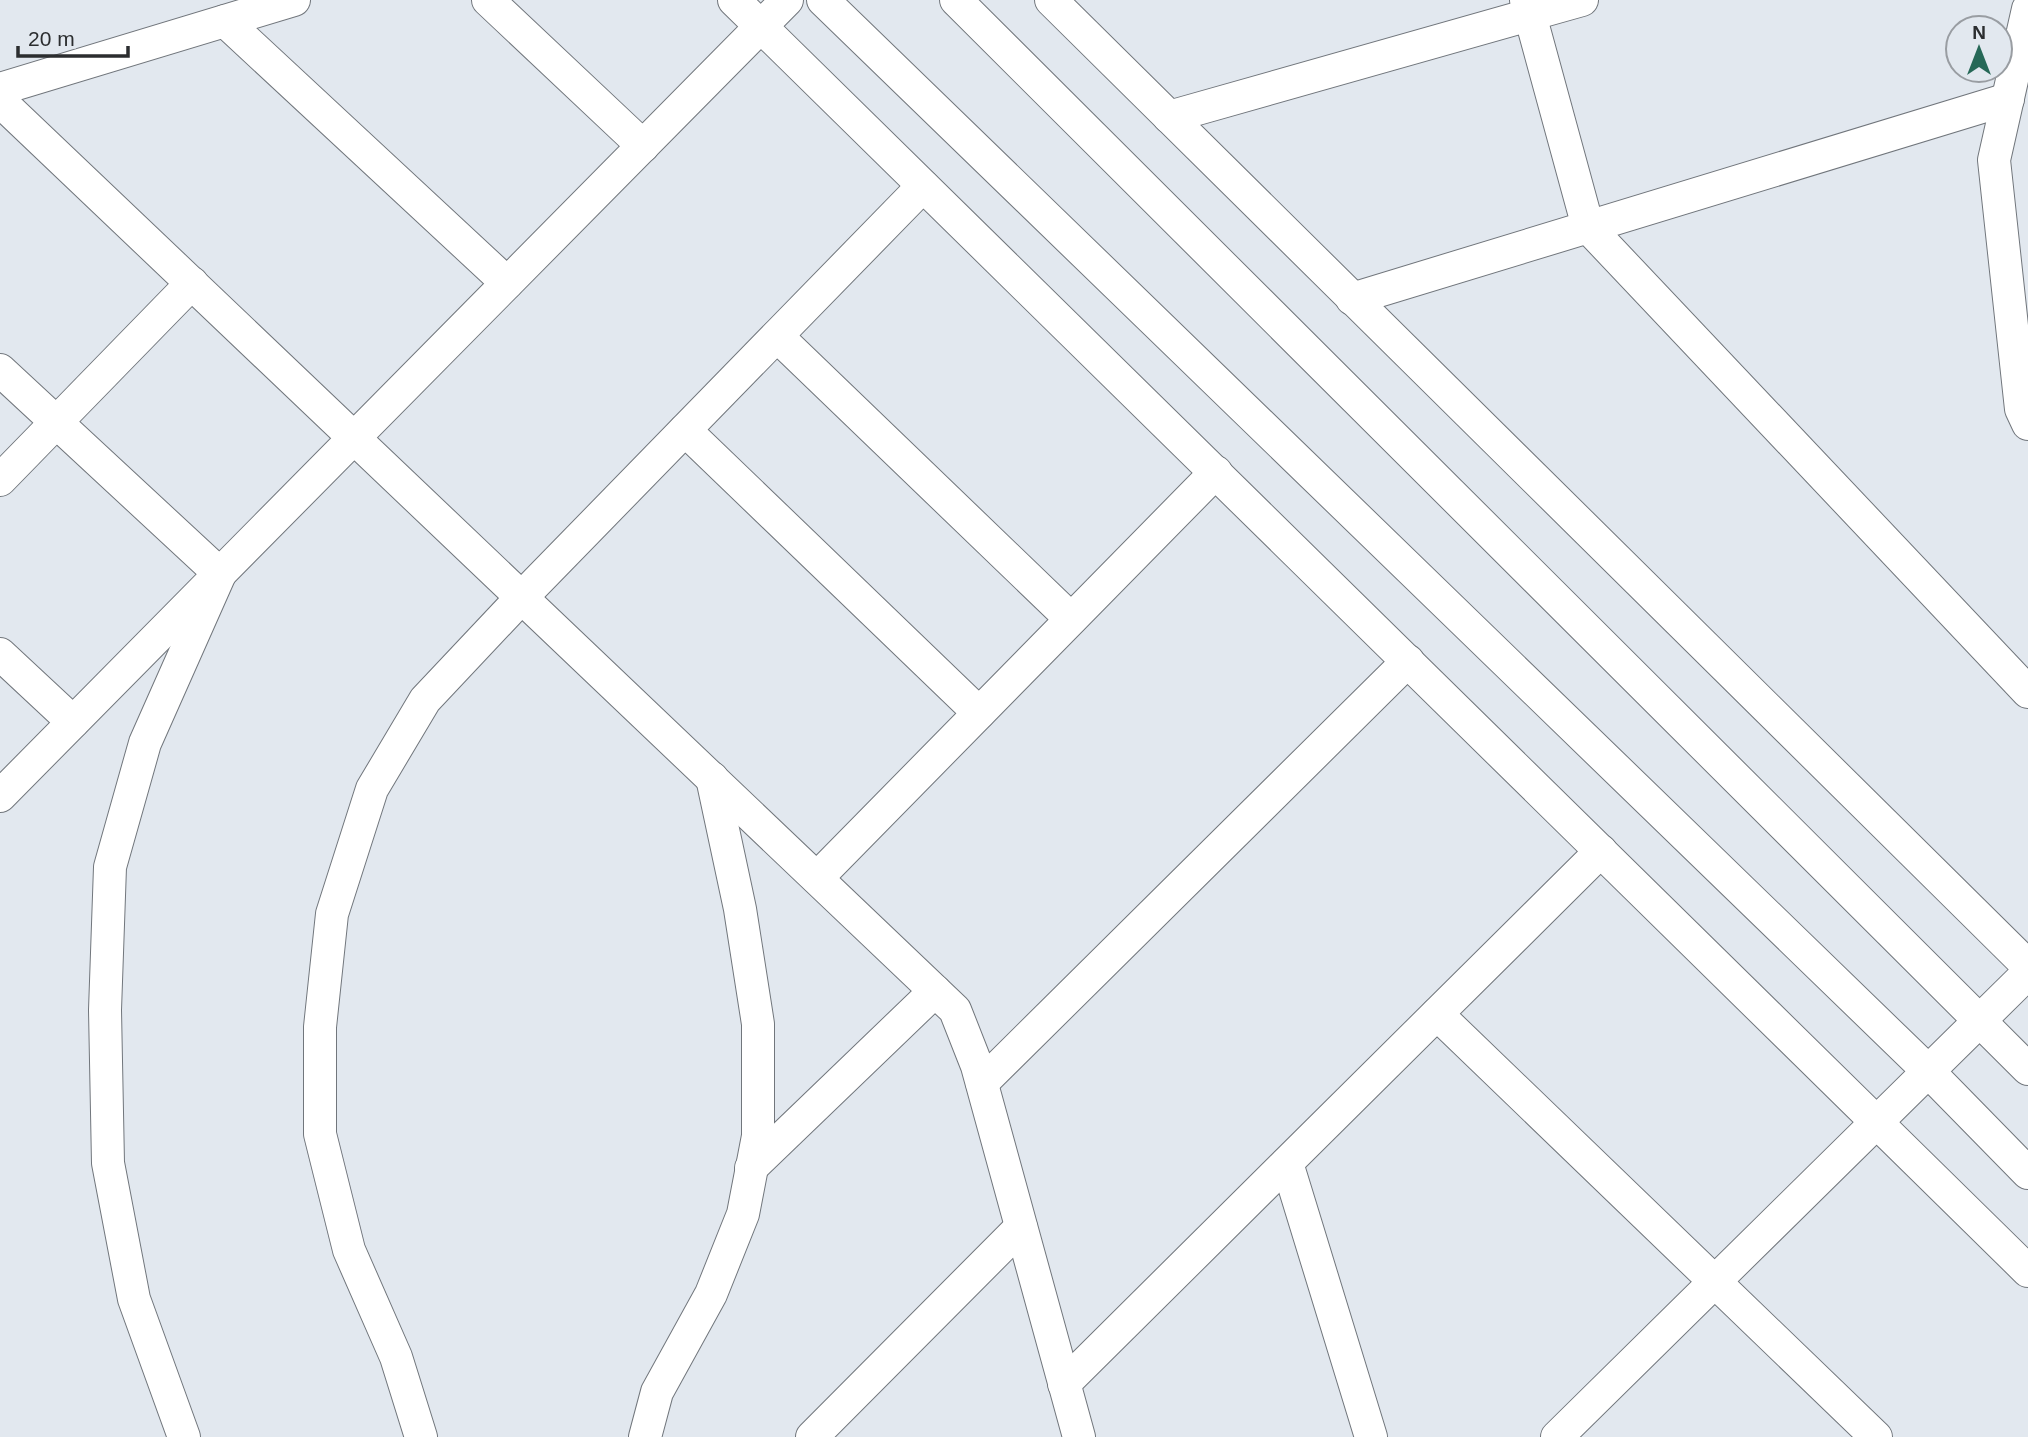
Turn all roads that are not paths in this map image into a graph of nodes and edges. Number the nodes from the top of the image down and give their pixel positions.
1 (294, 0) edge
2 (488, 0) edge
3 (734, 0) edge
4 (787, 0) edge
5 (823, 0) edge
6 (956, 0) edge
7 (1051, 0) edge
8 (1581, 0) edge
9 (1528, 7) edge
10 (2028, 9) edge
11 (225, 21) junction
12 (761, 27) junction
13 (0, 89) edge
14 (2008, 99) junction
15 (0, 101) edge
16 (1169, 117) junction
17 (643, 146) junction
18 (923, 186) junction
19 (1588, 227) junction
20 (192, 283) junction
21 (507, 283) junction
22 (1352, 299) junction
23 (777, 336) junction
24 (0, 370) edge
25 (56, 422) junction
26 (2028, 424) edge
27 (685, 430) junction
28 (355, 438) junction
29 (1216, 472) junction
30 (0, 480) edge
31 (220, 574) junction
32 (522, 597) junction
33 (1071, 619) junction
34 (0, 654) edge
35 (1408, 661) junction
36 (2028, 692) edge
37 (979, 713) junction
38 (73, 722) junction
39 (712, 778) junction
40 (0, 796) edge
41 (1601, 851) junction
42 (817, 878) junction
43 (2028, 966) edge
44 (2028, 972) edge
45 (935, 991) junction
46 (1437, 1013) junction
47 (1979, 1020) junction
48 (2028, 1069) edge
49 (1928, 1071) junction
50 (982, 1083) junction
51 (1877, 1122) junction
52 (1287, 1163) junction
53 (751, 1168) junction
54 (2028, 1173) edge
55 (1021, 1227) junction
56 (2028, 1271) edge
57 (1714, 1281) junction
58 (1065, 1384) junction
59 (184, 1437) edge
60 (421, 1437) edge
61 (645, 1437) edge
62 (812, 1437) edge
63 (1079, 1437) edge
64 (1371, 1437) edge
65 (1557, 1437) edge
66 (1876, 1437) edge

1 - 11 street
2 - 17 street
3 - 12 street
4 - 12 street
5 - 49 street
6 - 47 street
7 - 16 street
8 - 9 street
9 - 16 street
9 - 19 street
10 - 14 street
11 - 13 street
11 - 21 street
12 - 17 street
12 - 18 street
14 - 19 street
14 - 26 street
15 - 20 street
16 - 22 street
17 - 21 street
18 - 23 street
18 - 29 street
19 - 22 street
19 - 36 street
20 - 25 street
20 - 28 street
21 - 28 street
22 - 43 street
23 - 27 street
23 - 33 street
24 - 25 street
25 - 30 street
25 - 31 street
27 - 32 street
27 - 37 street
28 - 31 street
28 - 32 street
29 - 33 street
29 - 35 street
31 - 38 street
31 - 59 street
32 - 39 street
32 - 60 street
33 - 37 street
34 - 38 street
35 - 41 street
35 - 50 street
37 - 42 street
38 - 40 street
39 - 42 street
39 - 53 street
41 - 46 street
41 - 51 street
42 - 45 street
44 - 47 street
45 - 50 street
45 - 53 street
46 - 52 street
46 - 57 street
47 - 48 street
47 - 49 street
49 - 51 street
49 - 54 street
50 - 55 street
51 - 56 street
51 - 57 street
52 - 58 street
52 - 64 street
53 - 61 street
55 - 58 street
55 - 62 street
57 - 65 street
57 - 66 street
58 - 63 street

